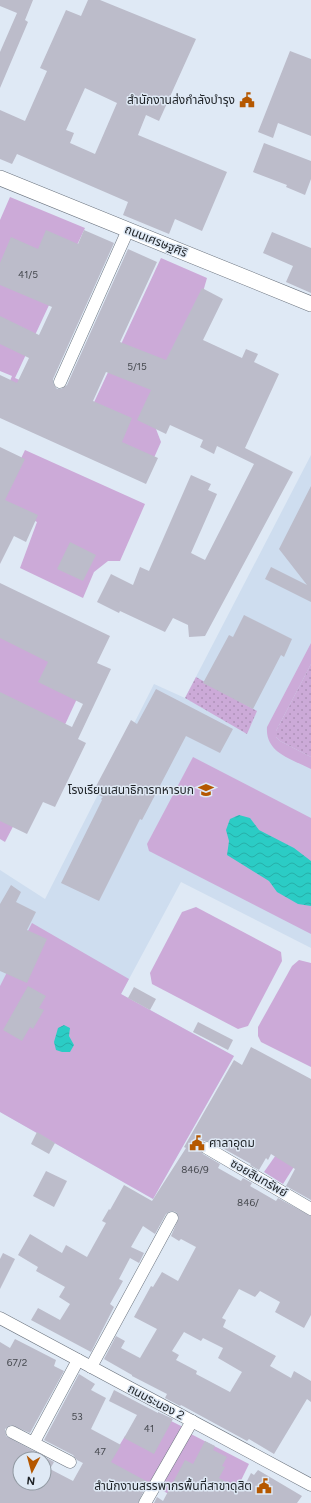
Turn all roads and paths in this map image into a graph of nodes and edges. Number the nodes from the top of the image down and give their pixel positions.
1 (0, 178) edge
2 (128, 230) junction
3 (311, 304) edge
4 (60, 382) dead end
5 (207, 1148) dead end
6 (311, 1209) edge
7 (172, 1218) dead end
8 (0, 1318) edge
9 (78, 1360) junction
10 (91, 1367) junction
11 (192, 1421) junction
12 (12, 1432) dead end
13 (34, 1442) junction
14 (70, 1462) dead end
15 (311, 1485) edge
16 (146, 1503) edge

1 - 2 street, ถนนเศรษฐศิริ
2 - 3 street, ถนนเศรษฐศิริ
2 - 4 street
5 - 6 street, ซอยสินทรัพย์
7 - 10 street
8 - 9 street, ถนนระนอง 2
9 - 10 street, ถนนระนอง 2
9 - 13 street
10 - 11 street, ถนนระนอง 2
11 - 15 street, ถนนระนอง 2
11 - 16 street
12 - 13 street
13 - 14 street

